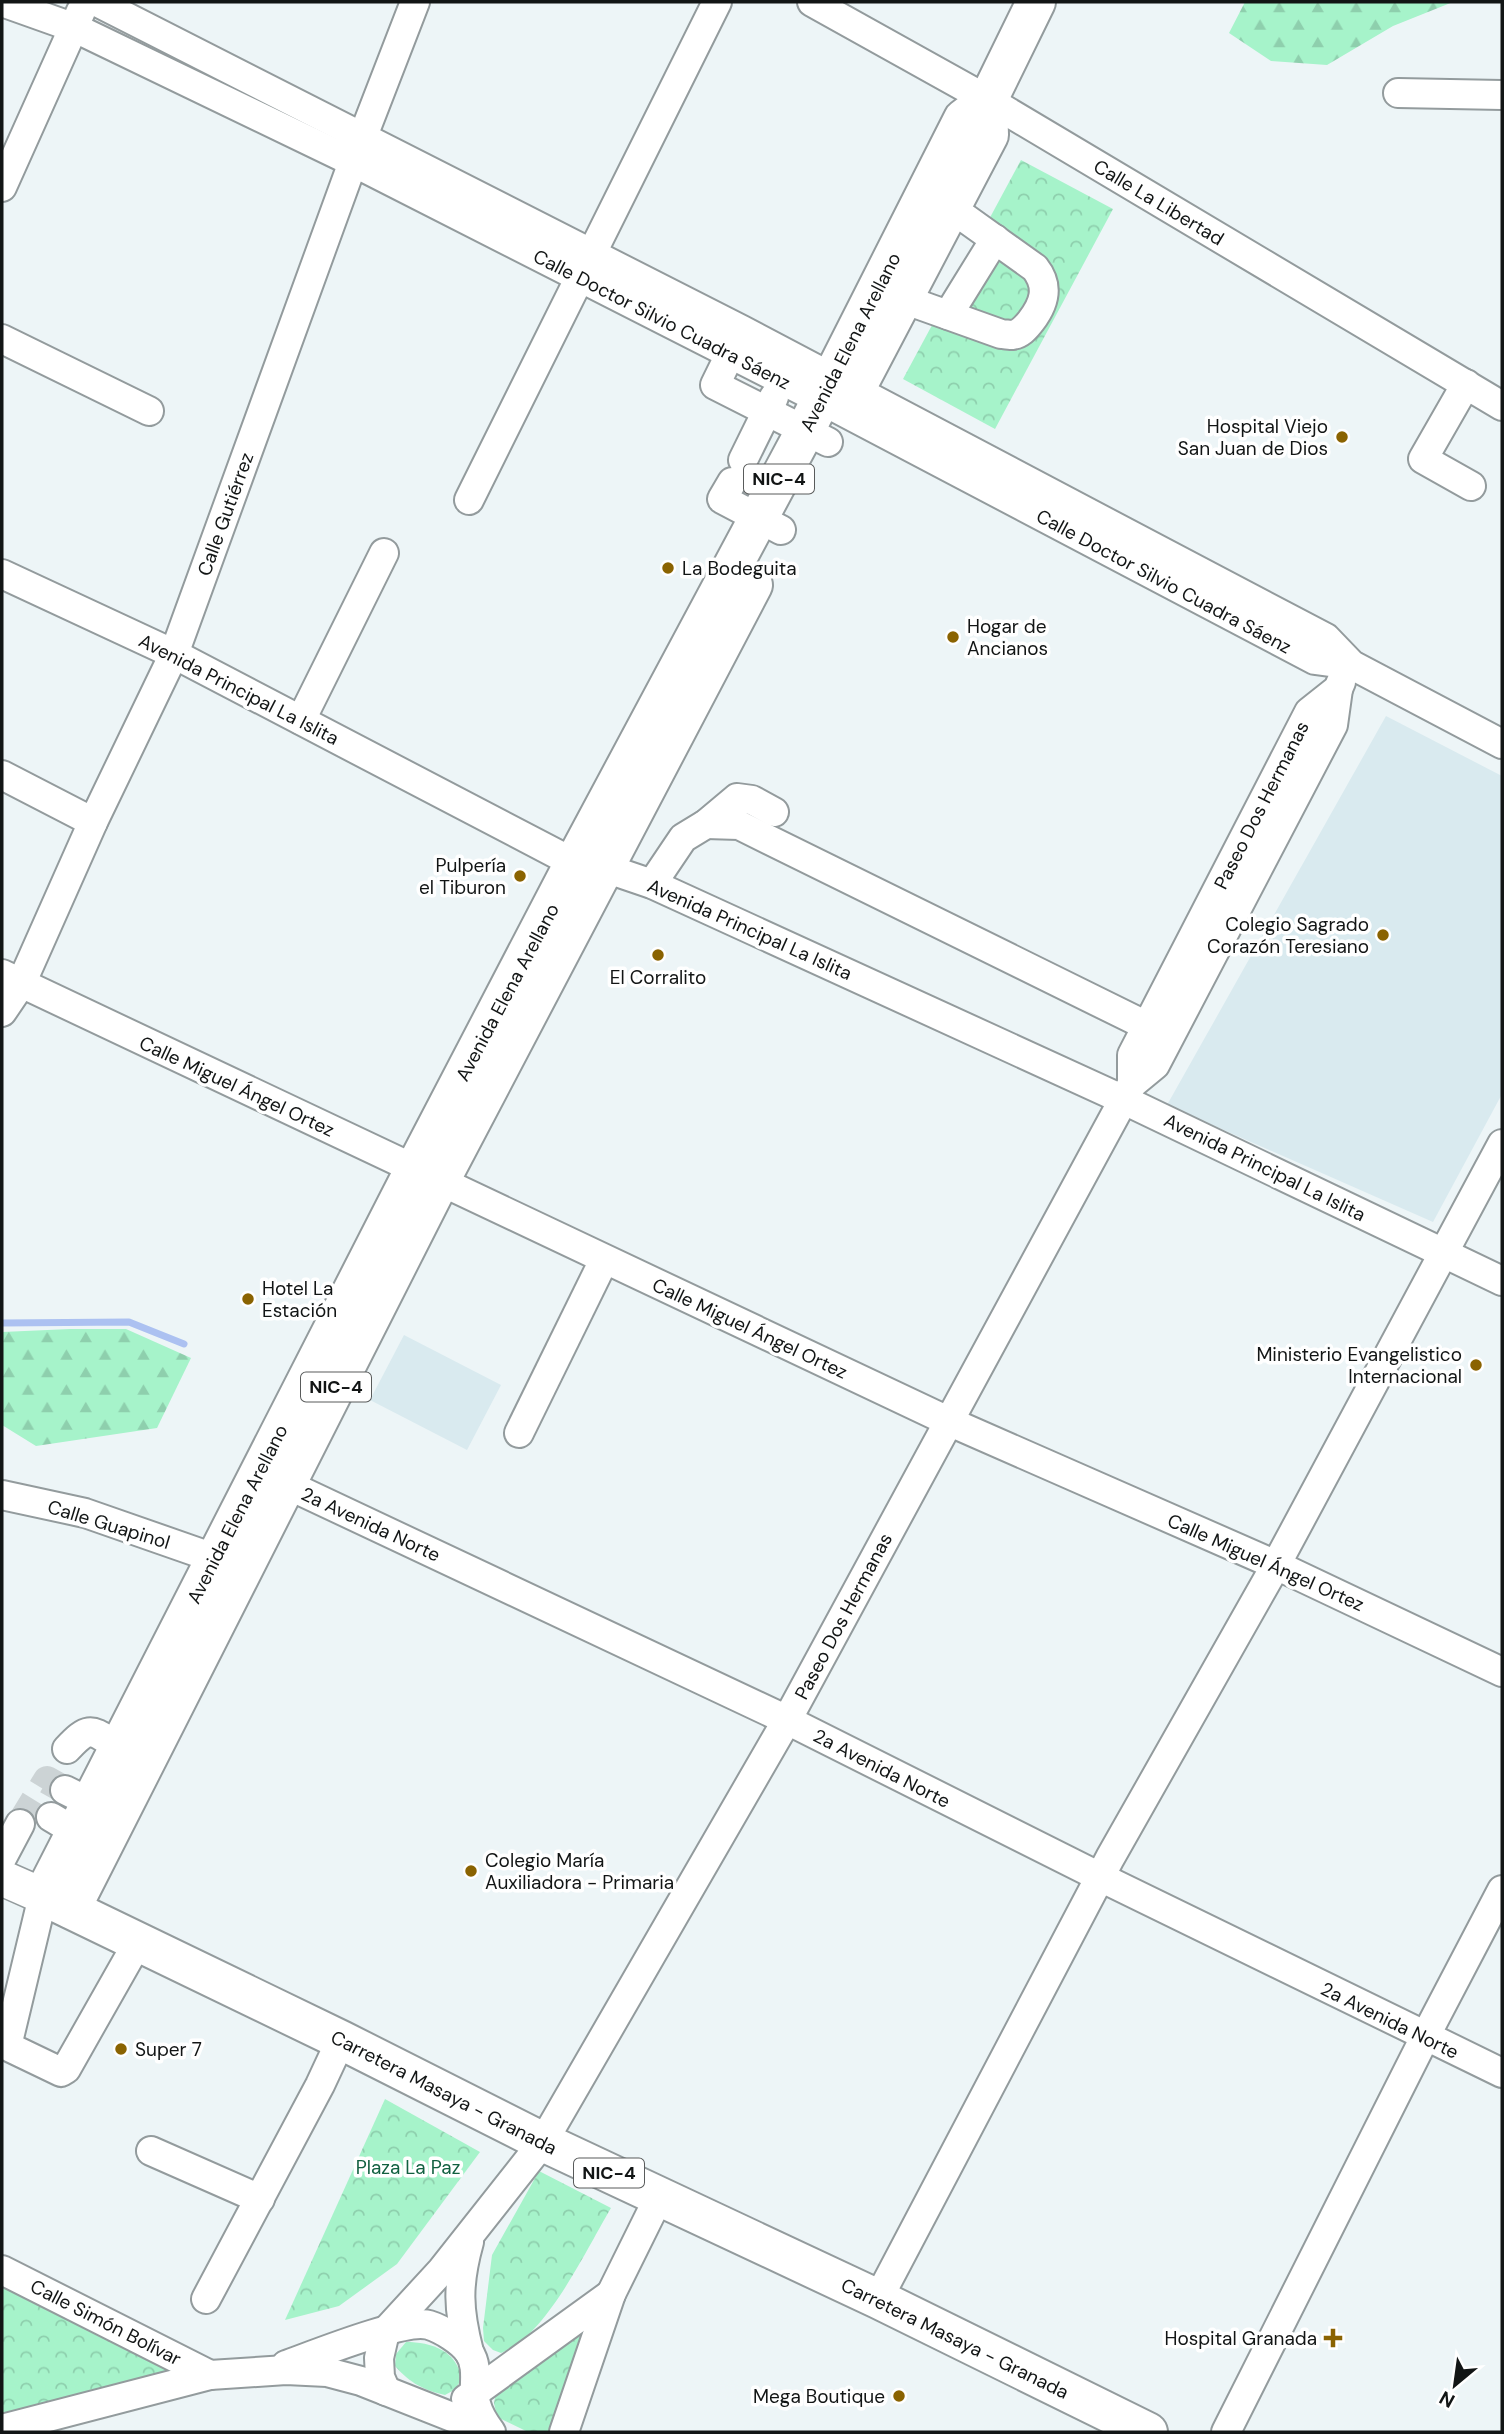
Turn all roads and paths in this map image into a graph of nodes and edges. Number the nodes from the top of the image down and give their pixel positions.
1 (2, 2) edge
2 (85, 2) edge
3 (97, 2) edge
4 (415, 2) edge
5 (717, 2) edge
6 (813, 2) edge
7 (1036, 2) edge
8 (75, 28) junction
9 (1398, 93) dead end
10 (1502, 95) edge
11 (988, 100) junction
12 (358, 149) junction
13 (2, 187) edge
14 (951, 208) junction
15 (995, 239) junction
16 (913, 250) junction
17 (586, 264) junction
18 (903, 299) junction
19 (948, 315) junction
20 (2, 339) edge
21 (736, 342) junction
22 (789, 369) junction
23 (1466, 384) junction
24 (1502, 406) edge
25 (831, 409) junction
26 (149, 411) dead end
27 (767, 411) junction
28 (1471, 486) dead end
29 (469, 500) dead end
30 (770, 524) junction
31 (384, 553) dead end
32 (2, 574) edge
33 (174, 654) junction
34 (1345, 677) junction
35 (301, 720) junction
36 (1502, 744) edge
37 (2, 775) edge
38 (774, 812) dead end
39 (93, 822) junction
40 (706, 824) junction
41 (590, 865) junction
42 (652, 884) junction
43 (11, 979) edge
44 (2, 1012) edge
45 (1147, 1026) junction
46 (1128, 1092) junction
47 (1502, 1144) edge
48 (427, 1177) junction
49 (1444, 1253) junction
50 (604, 1260) junction
51 (1502, 1281) edge
52 (948, 1421) junction
53 (519, 1433) dead end
54 (273, 1478) junction
55 (2, 1495) edge
56 (214, 1558) junction
57 (1276, 1565) junction
58 (188, 1645) junction
59 (1502, 1672) edge
60 (787, 1720) junction
61 (119, 1747) junction
62 (67, 1749) dead end
63 (20, 1824) tunnel mouth
64 (3, 1862) edge
65 (1100, 1877) junction
66 (1502, 1890) edge
67 (57, 1903) junction
68 (138, 1942) junction
69 (1425, 2037) junction
70 (341, 2040) junction
71 (1502, 2073) edge
72 (543, 2142) junction
73 (151, 2151) dead end
74 (659, 2197) junction
75 (260, 2199) junction
76 (471, 2232) junction
77 (2, 2270) edge
78 (611, 2294) junction
79 (206, 2299) dead end
80 (878, 2299) junction
81 (385, 2332) junction
82 (468, 2352) junction
83 (267, 2371) junction
84 (210, 2375) junction
85 (386, 2391) junction
86 (476, 2392) junction
87 (440, 2421) edge
88 (2, 2429) edge
89 (491, 2432) edge
90 (564, 2432) edge
91 (1148, 2432) edge
92 (1226, 2432) edge

1 - 8 street, Calle Doctor Silvio Cuadra Sáenz
2 - 8 street
3 - 12 street, Calle Doctor Silvio Cuadra Sáenz
4 - 12 street, Calle Gutiérrez
5 - 17 street
6 - 11 street, Calle La Libertad
7 - 11 highway, Avenida Elena Arellano / NIC-4
8 - 12 street, Calle Doctor Silvio Cuadra Sáenz
8 - 13 street
9 - 10 street
11 - 14 highway, Avenida Elena Arellano / NIC-4
11 - 16 highway, Avenida Elena Arellano / NIC-4
11 - 23 street, Calle La Libertad
12 - 17 street, Calle Doctor Silvio Cuadra Sáenz
12 - 33 street, Calle Gutiérrez
14 - 15 street
14 - 16 highway, Avenida Elena Arellano / NIC-4
15 - 19 street
15 - 19 street
16 - 18 highway, Avenida Elena Arellano / NIC-4
16 - 25 highway, Avenida Elena Arellano / NIC-4
17 - 21 street, Calle Doctor Silvio Cuadra Sáenz
17 - 29 street
18 - 19 street
18 - 25 highway, Avenida Elena Arellano / NIC-4
20 - 26 street
21 - 22 street, Calle Doctor Silvio Cuadra Sáenz
21 - 27 street
22 - 25 street, Calle Doctor Silvio Cuadra Sáenz
22 - 27 street
23 - 24 street, Calle La Libertad
23 - 28 street
25 - 27 street
25 - 30 highway, Avenida Elena Arellano / NIC-4
25 - 34 street, Calle Doctor Silvio Cuadra Sáenz
27 - 30 street
30 - 41 highway, Avenida Elena Arellano / NIC-4
31 - 35 street
32 - 33 street, Avenida Principal La Islita
33 - 35 street, Avenida Principal La Islita
33 - 39 street, Calle Gutiérrez
34 - 36 street, Calle Doctor Silvio Cuadra Sáenz
34 - 45 street, Paseo Dos Hermanas
34 - 46 street, Paseo Dos Hermanas
35 - 41 street, Avenida Principal La Islita
37 - 39 street
38 - 40 street
39 - 43 street, Calle Gutiérrez
40 - 42 street
40 - 45 street
41 - 42 street, Avenida Principal La Islita
41 - 48 highway, Avenida Elena Arellano / NIC-4
42 - 46 street, Avenida Principal La Islita
43 - 44 street, Calle Gutiérrez
43 - 48 street, Calle Miguel Ángel Ortez
45 - 46 street, Paseo Dos Hermanas
46 - 49 street, Avenida Principal La Islita
46 - 52 street, Paseo Dos Hermanas
47 - 49 street
48 - 50 street, Calle Miguel Ángel Ortez
48 - 54 highway, Avenida Elena Arellano / NIC-4
49 - 51 street, Avenida Principal La Islita
49 - 57 street
50 - 52 street, Calle Miguel Ángel Ortez
50 - 53 street
52 - 57 street, Calle Miguel Ángel Ortez
52 - 60 street, Paseo Dos Hermanas
54 - 56 highway, Avenida Elena Arellano / NIC-4
54 - 58 highway, Avenida Elena Arellano / NIC-4
54 - 60 street, 2a Avenida Norte
55 - 56 street, Calle Guapinol
56 - 58 highway, Avenida Elena Arellano / NIC-4
57 - 59 street, Calle Miguel Ángel Ortez
57 - 65 street
58 - 61 highway, Avenida Elena Arellano / NIC-4
58 - 67 highway, Avenida Elena Arellano / NIC-4
60 - 65 street, 2a Avenida Norte
60 - 72 street, Paseo Dos Hermanas
61 - 62 street
61 - 67 highway, Avenida Elena Arellano / NIC-4
63 - 64 street
64 - 67 main road
65 - 69 street, 2a Avenida Norte
65 - 80 street
66 - 69 street
67 - 68 highway, Carretera Masaya - Granada / NIC-4
67 - 68 street
68 - 70 highway, Carretera Masaya - Granada / NIC-4
69 - 71 street, 2a Avenida Norte
69 - 92 street
70 - 72 highway, Carretera Masaya - Granada / NIC-4
70 - 75 street
72 - 74 highway, Carretera Masaya - Granada / NIC-4
72 - 76 street, Paseo Dos Hermanas
73 - 75 street
74 - 78 street
74 - 80 highway, Carretera Masaya - Granada / NIC-4
75 - 79 street
76 - 81 street, Paseo Dos Hermanas
76 - 82 street
77 - 84 street, Calle Simón Bolívar
78 - 86 street
78 - 90 street
80 - 91 highway, Carretera Masaya - Granada / NIC-4
81 - 82 street
81 - 83 street
81 - 85 street
82 - 86 street
83 - 84 street
83 - 85 street
84 - 88 street
85 - 87 street
86 - 87 street
86 - 89 street
87 - 89 street

